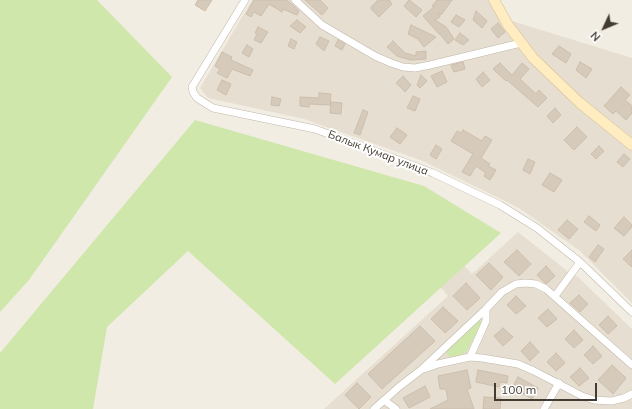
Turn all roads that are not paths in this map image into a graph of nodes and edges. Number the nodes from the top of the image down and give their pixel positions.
1 (245, 0) edge
2 (295, 0) edge
3 (494, 0) edge
4 (521, 43) junction
5 (632, 145) edge
6 (580, 262) junction
7 (555, 296) junction
8 (486, 309) junction
9 (632, 312) edge
10 (470, 357) junction
11 (632, 365) edge
12 (421, 370) junction
13 (558, 383) junction
14 (632, 394) edge
15 (384, 400) junction
16 (374, 409) edge
17 (396, 409) edge
18 (544, 409) edge

1 - 6 street, Балык Кумар улица
2 - 4 street
3 - 4 street
4 - 5 street
6 - 7 street
6 - 9 street, Балык Кумар улица
7 - 8 street
7 - 11 street
8 - 10 street
8 - 12 street
10 - 12 street
10 - 13 street
12 - 15 street
13 - 14 street
13 - 18 street
15 - 16 street
15 - 17 street

